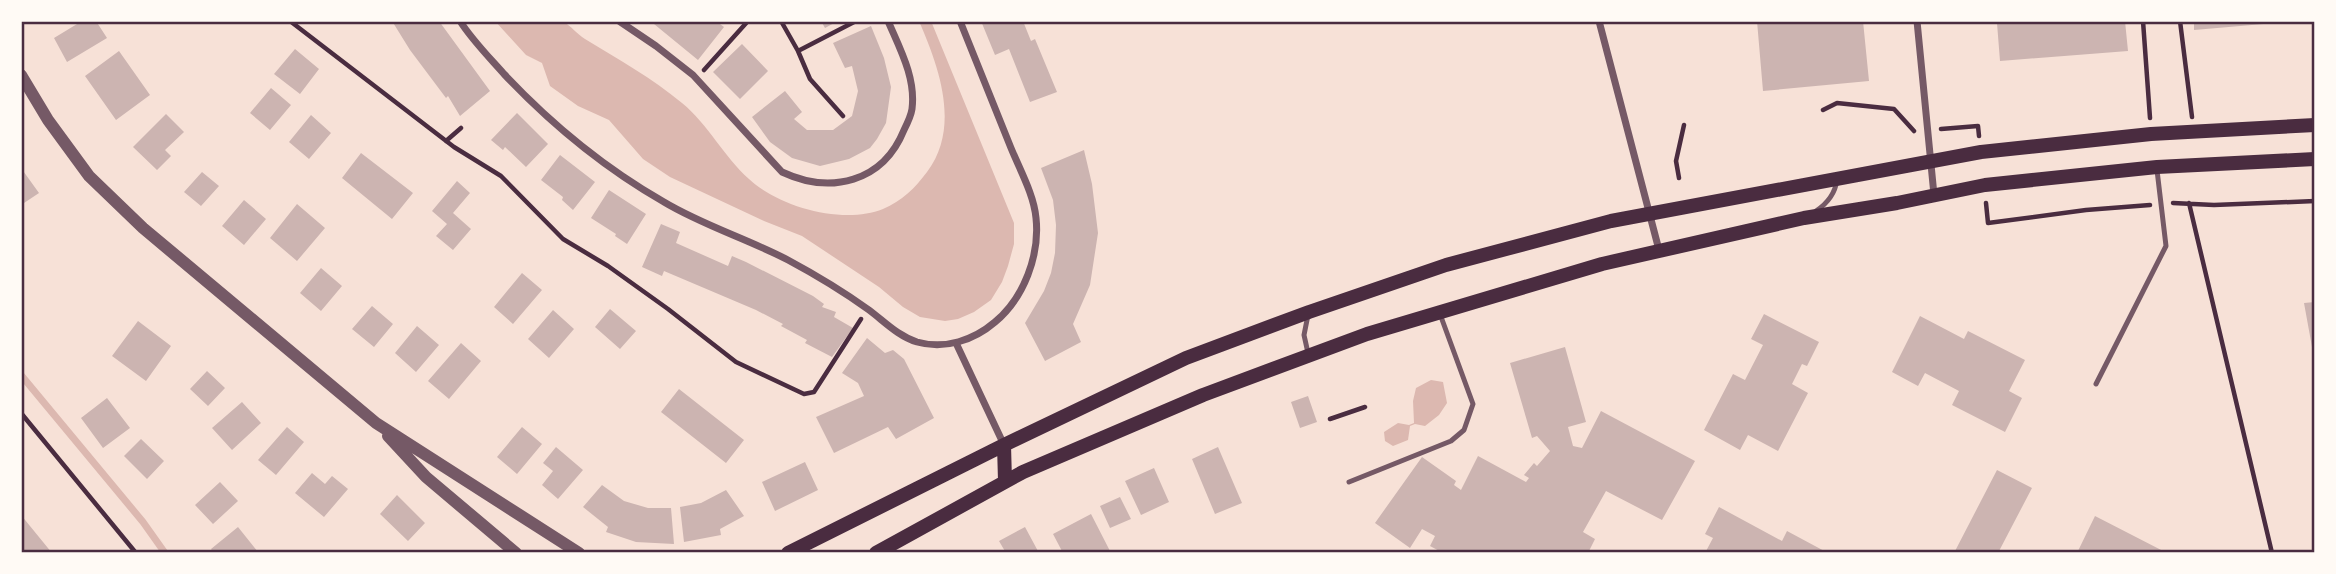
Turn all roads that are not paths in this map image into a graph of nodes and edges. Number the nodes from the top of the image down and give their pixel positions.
1 (460, 21) edge
2 (619, 21) edge
3 (888, 21) edge
4 (960, 21) edge
5 (1599, 21) edge
6 (1917, 21) edge
7 (21, 75) edge
8 (2315, 125) edge
9 (2315, 159) edge
10 (1931, 161) junction
11 (2157, 167) junction
12 (1837, 178) junction
13 (1934, 195) junction
14 (1649, 213) junction
15 (1804, 218) junction
16 (1659, 250) junction
17 (1439, 311) junction
18 (1309, 312) junction
19 (956, 343) junction
20 (1308, 356) junction
21 (2096, 384) dead end
22 (376, 423) junction
23 (1004, 445) junction
24 (1005, 481) junction
25 (1349, 482) dead end
26 (516, 553) edge
27 (579, 553) edge
28 (788, 553) edge
29 (876, 553) edge

1 - 19 street
2 - 3 street
4 - 19 street
5 - 14 street
6 - 10 street
7 - 22 street
8 - 10 main road
9 - 11 main road
10 - 12 main road
10 - 13 street
11 - 13 main road
11 - 21 lane
12 - 14 main road
12 - 15 lane
13 - 15 main road
14 - 16 street
14 - 18 main road
15 - 16 main road
16 - 17 main road
17 - 20 main road
17 - 25 lane
18 - 20 lane
18 - 23 main road
19 - 23 street
20 - 24 main road
22 - 26 street
22 - 27 street
23 - 24 main road
23 - 28 main road
24 - 29 main road

